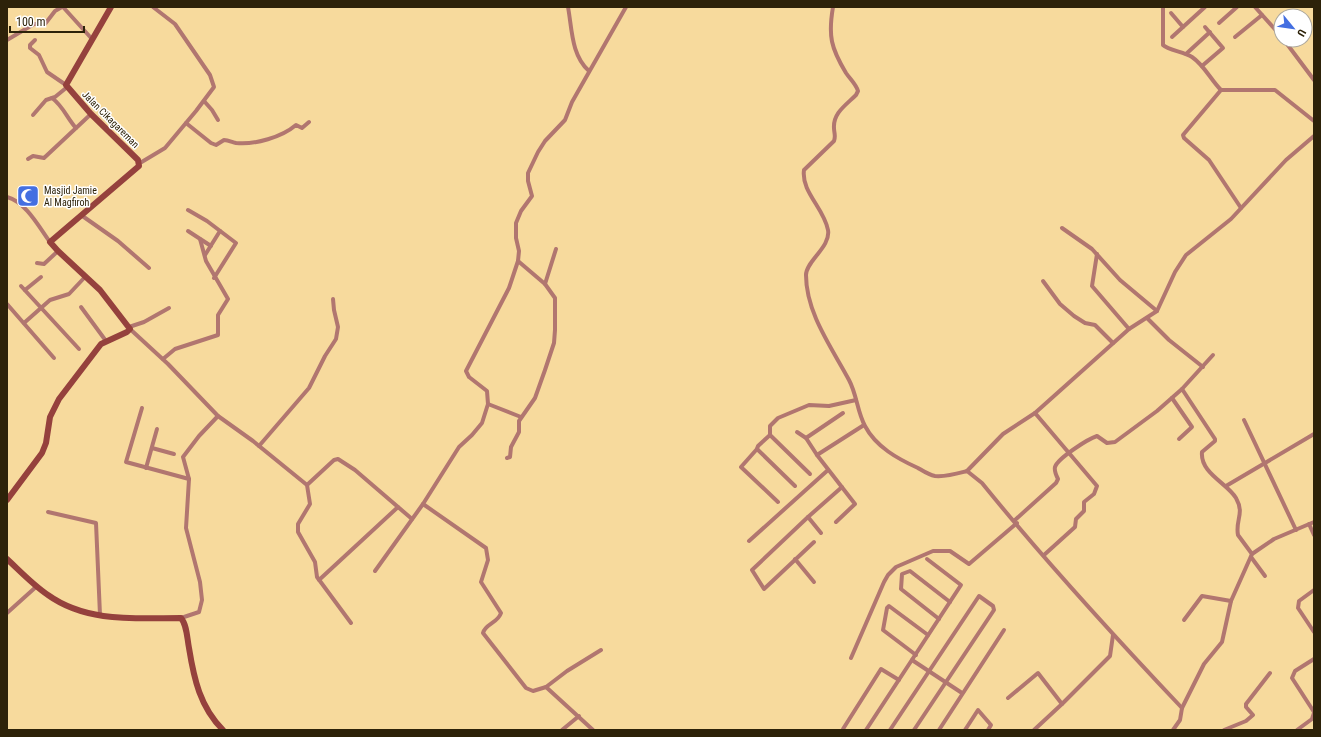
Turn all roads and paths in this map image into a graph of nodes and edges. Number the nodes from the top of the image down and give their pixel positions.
1 (63, 7) edge
2 (111, 7) edge
3 (153, 7) edge
4 (568, 7) edge
5 (626, 7) edge
6 (833, 7) edge
7 (1163, 7) edge
8 (1195, 7) edge
9 (1205, 7) edge
10 (1237, 7) edge
11 (1255, 7) edge
12 (1200, 12) junction
13 (1171, 13) dead end
14 (1262, 15) junction
15 (1219, 23) dead end
16 (1205, 26) dead end
17 (1183, 27) junction
18 (1273, 27) edge
19 (1210, 32) junction
20 (1172, 37) dead end
21 (1235, 37) dead end
22 (92, 39) junction
23 (7, 40) edge
24 (35, 40) dead end
25 (1290, 48) edge
26 (1186, 54) junction
27 (1202, 66) junction
28 (589, 71) junction
29 (1314, 80) edge
30 (66, 86) junction
31 (1221, 90) junction
32 (52, 98) junction
33 (204, 101) junction
34 (91, 114) junction
35 (33, 115) dead end
36 (218, 120) dead end
37 (1314, 121) edge
38 (309, 122) dead end
39 (186, 123) junction
40 (76, 128) junction
41 (1314, 136) edge
42 (28, 158) dead end
43 (140, 163) junction
44 (7, 197) edge
45 (1241, 208) junction
46 (188, 210) dead end
47 (81, 215) junction
48 (1062, 228) dead end
49 (220, 231) junction
50 (188, 232) dead end
51 (200, 239) junction
52 (50, 242) junction
53 (211, 246) junction
54 (556, 249) dead end
55 (58, 251) junction
56 (1097, 254) junction
57 (205, 255) junction
58 (518, 261) junction
59 (37, 263) dead end
60 (148, 268) dead end
61 (41, 277) dead end
62 (85, 277) junction
63 (214, 278) junction
64 (1044, 282) dead end
65 (545, 284) junction
66 (21, 286) dead end
67 (25, 290) junction
68 (333, 299) dead end
69 (7, 304) edge
70 (41, 307) junction
71 (81, 307) dead end
72 (169, 308) dead end
73 (1157, 311) junction
74 (1147, 318) junction
75 (24, 323) junction
76 (129, 328) junction
77 (1129, 328) junction
78 (106, 341) junction
79 (1113, 343) junction
80 (79, 349) dead end
81 (1213, 355) dead end
82 (54, 358) dead end
83 (163, 359) junction
84 (1203, 367) junction
85 (1182, 389) junction
86 (1172, 398) junction
87 (856, 400) junction
88 (488, 404) junction
89 (142, 408) dead end
90 (1035, 412) junction
91 (843, 413) dead end
92 (218, 416) junction
93 (521, 417) junction
94 (1244, 420) dead end
95 (864, 425) junction
96 (157, 429) dead end
97 (797, 432) dead end
98 (1314, 434) edge
99 (770, 435) junction
100 (806, 438) junction
101 (1179, 439) dead end
102 (259, 446) junction
103 (152, 448) junction
104 (757, 449) junction
105 (174, 454) dead end
106 (1069, 454) junction
107 (817, 455) junction
108 (507, 458) dead end
109 (1265, 463) junction
110 (146, 468) junction
111 (828, 470) junction
112 (967, 471) junction
113 (810, 474) dead end
114 (189, 479) junction
115 (307, 484) junction
116 (795, 486) dead end
117 (1226, 486) junction
118 (842, 488) junction
119 (7, 500) edge
120 (778, 502) dead end
121 (423, 504) junction
122 (398, 508) junction
123 (48, 512) dead end
124 (808, 517) junction
125 (412, 519) junction
126 (836, 522) dead end
127 (1016, 522) junction
128 (1314, 522) edge
129 (1309, 524) junction
130 (1296, 530) junction
131 (821, 532) dead end
132 (1314, 535) edge
133 (749, 541) dead end
134 (814, 542) dead end
135 (1044, 555) junction
136 (1251, 556) junction
137 (7, 559) edge
138 (927, 559) dead end
139 (795, 560) junction
140 (375, 571) dead end
141 (1265, 576) dead end
142 (319, 580) junction
143 (814, 582) dead end
144 (37, 586) junction
145 (1314, 590) edge
146 (1231, 601) junction
147 (950, 602) junction
148 (8, 611) edge
149 (100, 615) junction
150 (181, 618) junction
151 (939, 618) junction
152 (1184, 620) dead end
153 (351, 623) dead end
154 (1004, 630) dead end
155 (1314, 632) edge
156 (928, 635) junction
157 (1113, 635) junction
158 (600, 650) dead end
159 (916, 655) junction
160 (851, 658) dead end
161 (1314, 659) edge
162 (912, 660) junction
163 (929, 671) junction
164 (1270, 673) dead end
165 (898, 680) junction
166 (946, 682) junction
167 (546, 687) junction
168 (962, 693) junction
169 (1008, 698) dead end
170 (1062, 704) junction
171 (1182, 708) junction
172 (1314, 713) edge
173 (579, 716) junction
174 (223, 730) edge
175 (562, 730) edge
176 (593, 730) edge
177 (844, 730) edge
178 (866, 730) edge
179 (890, 730) edge
180 (914, 730) edge
181 (939, 730) edge
182 (964, 730) edge
183 (988, 730) edge
184 (1034, 730) edge
185 (1172, 730) edge
186 (1224, 730) edge
187 (1297, 730) edge

1 - 22 street
1 - 23 street
2 - 22 street
3 - 33 street
4 - 28 street
5 - 28 street
6 - 87 street
7 - 26 street
8 - 12 street
9 - 12 street
10 - 15 street
11 - 14 street
12 - 17 street
13 - 17 street
14 - 18 street
14 - 21 street
16 - 19 street
17 - 20 street
19 - 26 street
19 - 27 street
22 - 30 street
24 - 30 street
25 - 29 street
26 - 27 street
27 - 31 street
28 - 58 street
30 - 32 street
30 - 34 street, Jalan Cikagareman
31 - 37 street
31 - 45 street
32 - 35 street
32 - 40 street
33 - 36 street
33 - 39 street
34 - 40 street
34 - 43 street, Jalan Cikagareman
38 - 39 street
39 - 43 street
40 - 42 street
41 - 45 street
43 - 47 street, Jalan Cikagareman
44 - 52 street
45 - 73 street
46 - 49 street
47 - 52 street, Jalan Cikagareman
47 - 60 street
48 - 56 street
49 - 53 street
49 - 63 street
50 - 51 street
51 - 53 street
51 - 57 street
52 - 55 street
53 - 57 street
54 - 65 street
55 - 59 street
55 - 62 street
56 - 73 street
56 - 77 street
57 - 63 street
58 - 65 street
58 - 88 street
61 - 67 street
62 - 70 street
62 - 76 street
63 - 83 street
64 - 79 street
65 - 93 street
66 - 67 street
67 - 70 street
68 - 102 street
69 - 75 street
70 - 75 street
70 - 80 street
71 - 78 street
72 - 76 street
73 - 74 street
74 - 77 street
74 - 84 street
75 - 82 street
76 - 78 street
76 - 83 street
77 - 79 street
78 - 119 street
79 - 90 street
81 - 84 street
83 - 92 street
84 - 85 street
85 - 86 street
85 - 117 street
86 - 101 street
86 - 106 street
87 - 95 street
87 - 99 street
88 - 93 street
88 - 121 street
89 - 110 street
90 - 106 street
90 - 112 street
91 - 100 street
92 - 102 street
92 - 114 street
93 - 108 street
94 - 109 street
95 - 107 street
95 - 112 street
96 - 103 street
97 - 100 street
98 - 109 street
99 - 104 street
99 - 113 street
100 - 107 street
102 - 115 street
103 - 105 street
103 - 110 street
104 - 116 street
104 - 120 street
106 - 127 street
106 - 135 street
107 - 111 street
109 - 117 street
109 - 130 street
110 - 114 street
111 - 118 street
111 - 133 street
112 - 127 street
114 - 150 street
115 - 122 street
115 - 142 street
117 - 136 street
118 - 124 street
118 - 126 street
121 - 125 street
121 - 167 street
122 - 125 street
122 - 142 street
123 - 149 street
124 - 131 street
124 - 139 street
125 - 140 street
127 - 135 street
127 - 160 street
128 - 129 street
129 - 130 street
129 - 132 street
130 - 136 street
134 - 139 street
135 - 157 street
136 - 141 street
136 - 146 street
137 - 144 street
138 - 147 street
139 - 143 street
142 - 153 street
144 - 148 street
144 - 149 street
145 - 155 street
146 - 152 street
146 - 171 street
147 - 151 street
147 - 151 street
149 - 150 street
150 - 174 street
151 - 156 street
154 - 168 street
156 - 159 street
156 - 159 street
157 - 170 street
157 - 171 street
158 - 167 street
159 - 162 street
161 - 172 street
162 - 163 street
162 - 165 street
163 - 166 street
163 - 166 street
163 - 179 street
164 - 186 street
165 - 177 street
165 - 178 street
166 - 168 street
166 - 180 street
167 - 173 street
168 - 181 street
169 - 170 street
170 - 184 street
171 - 185 street
172 - 187 street
173 - 175 street
173 - 176 street
182 - 183 street

